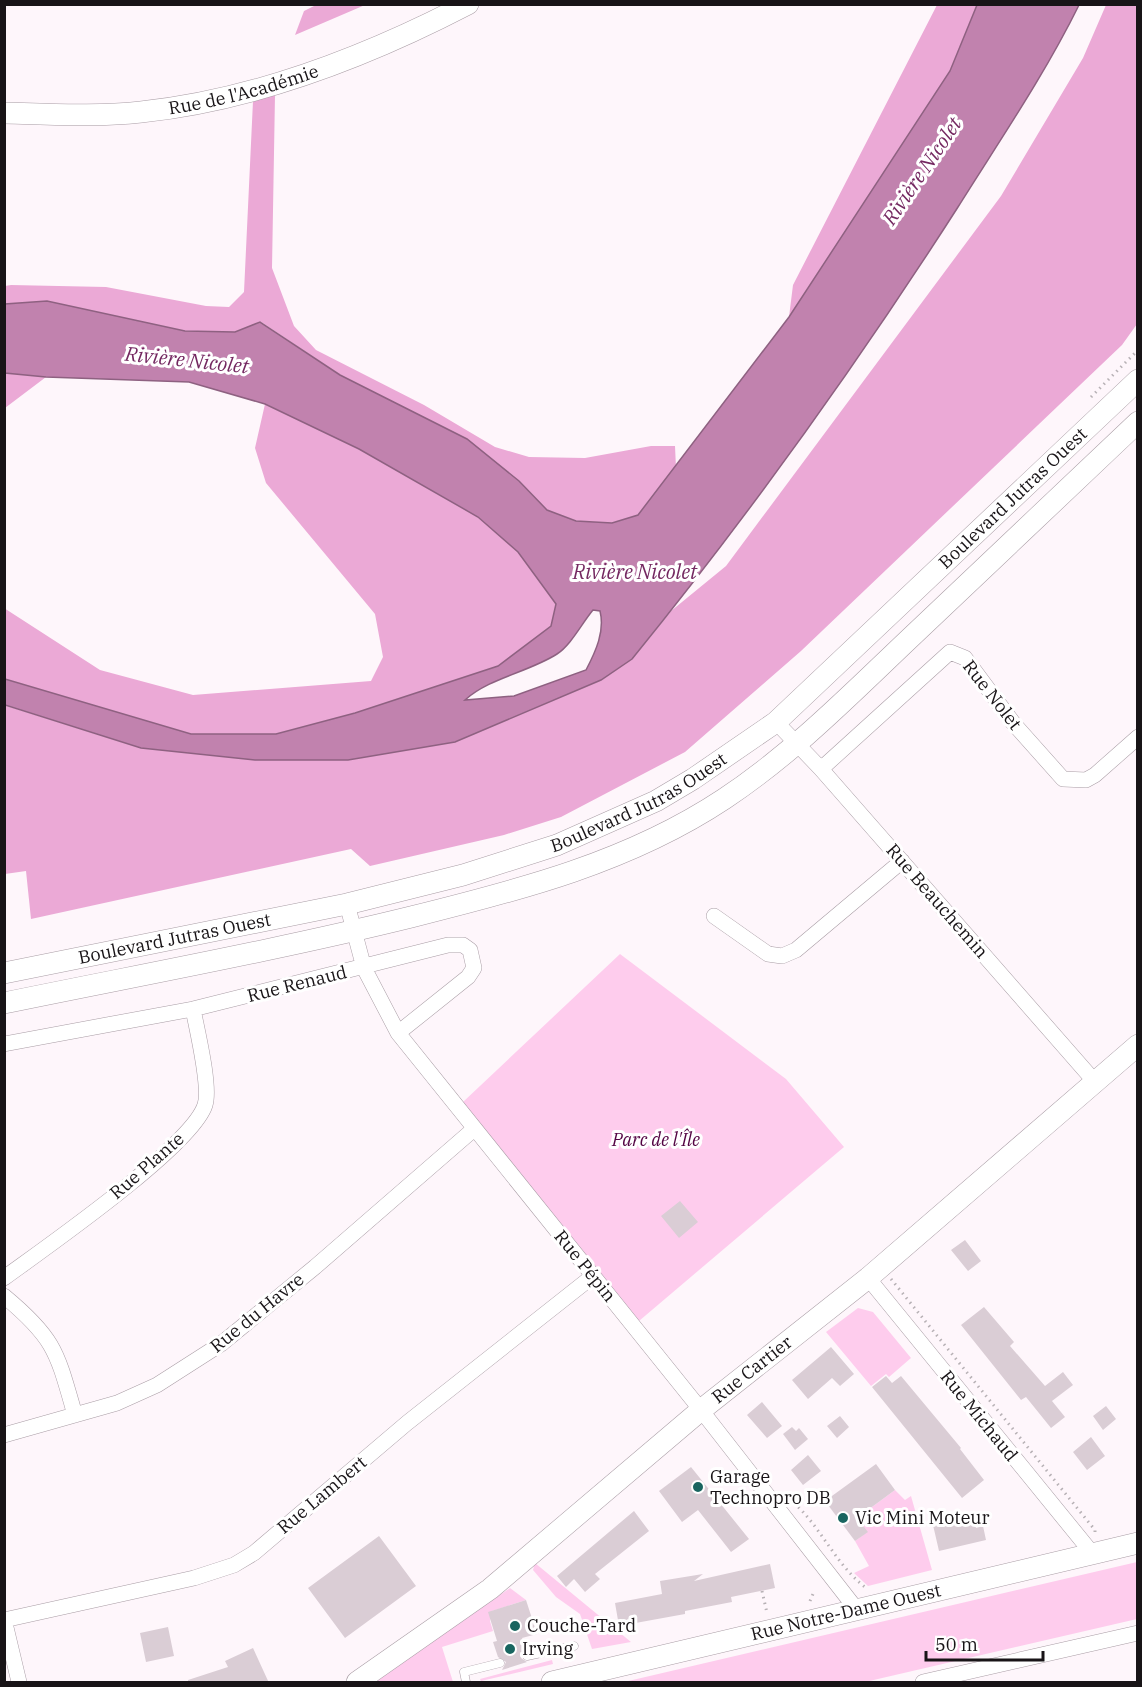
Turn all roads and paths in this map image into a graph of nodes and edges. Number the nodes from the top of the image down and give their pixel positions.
1 (468, 4) edge
2 (4, 113) edge
3 (1137, 350) edge
4 (1137, 380) edge
5 (1088, 400) dead end
6 (1137, 422) edge
7 (776, 722) junction
8 (1137, 737) edge
9 (798, 744) junction
10 (822, 769) junction
11 (902, 861) junction
12 (347, 904) junction
13 (714, 916) dead end
14 (354, 931) junction
15 (364, 968) junction
16 (4, 973) edge
17 (4, 1003) edge
18 (193, 1009) junction
19 (398, 1033) junction
20 (4, 1044) edge
21 (1137, 1045) edge
22 (1096, 1083) junction
23 (474, 1129) junction
24 (593, 1276) junction
25 (4, 1278) edge
26 (868, 1278) junction
27 (4, 1296) edge
28 (701, 1410) junction
29 (75, 1415) junction
30 (4, 1435) edge
31 (1137, 1543) edge
32 (1092, 1553) junction
33 (762, 1591) dead end
34 (857, 1610) junction
35 (767, 1613) dead end
36 (5, 1620) edge
37 (1137, 1633) edge
38 (573, 1646) dead end
39 (528, 1656) dead end
40 (500, 1663) dead end
41 (19, 1683) edge
42 (357, 1683) edge
43 (466, 1683) edge
44 (552, 1683) edge
45 (923, 1683) edge

1 - 2 main road, Rue de l'Académie
3 - 5 path
4 - 7 main road, Boulevard Jutras Ouest
6 - 9 main road, Boulevard Jutras Ouest
7 - 9 street, Rue Beauchemin
7 - 12 main road, Boulevard Jutras Ouest
8 - 10 street, Rue Nolet
9 - 10 street, Rue Beauchemin
9 - 14 main road, Boulevard Jutras Ouest
10 - 11 street, Rue Beauchemin
11 - 13 street
11 - 22 street, Rue Beauchemin
12 - 14 street, Rue Pépin
12 - 16 main road, Boulevard Jutras Ouest
14 - 15 street, Rue Pépin
14 - 17 main road, Boulevard Jutras Ouest
15 - 18 street, Rue Renaud
15 - 19 street, Rue Pépin
15 - 19 street, Rue Renaud
18 - 20 street, Rue Renaud
18 - 25 street, Rue Plante
19 - 23 street, Rue Pépin
21 - 22 main road, Rue Cartier
22 - 26 main road, Rue Cartier
23 - 24 street, Rue Pépin
23 - 29 street, Rue du Havre
24 - 28 street, Rue Pépin
24 - 36 street, Rue Lambert
26 - 28 main road, Rue Cartier
26 - 32 street, Rue Michaud
27 - 29 street
28 - 34 street, Rue Pépin
28 - 42 main road, Rue Cartier
29 - 30 street, Rue du Havre
31 - 32 main road, Rue Notre-Dame Ouest
32 - 34 main road, Rue Notre-Dame Ouest
33 - 35 path
34 - 44 main road, Rue Notre-Dame Ouest
36 - 41 street
37 - 45 street
38 - 39 lane
40 - 43 lane

